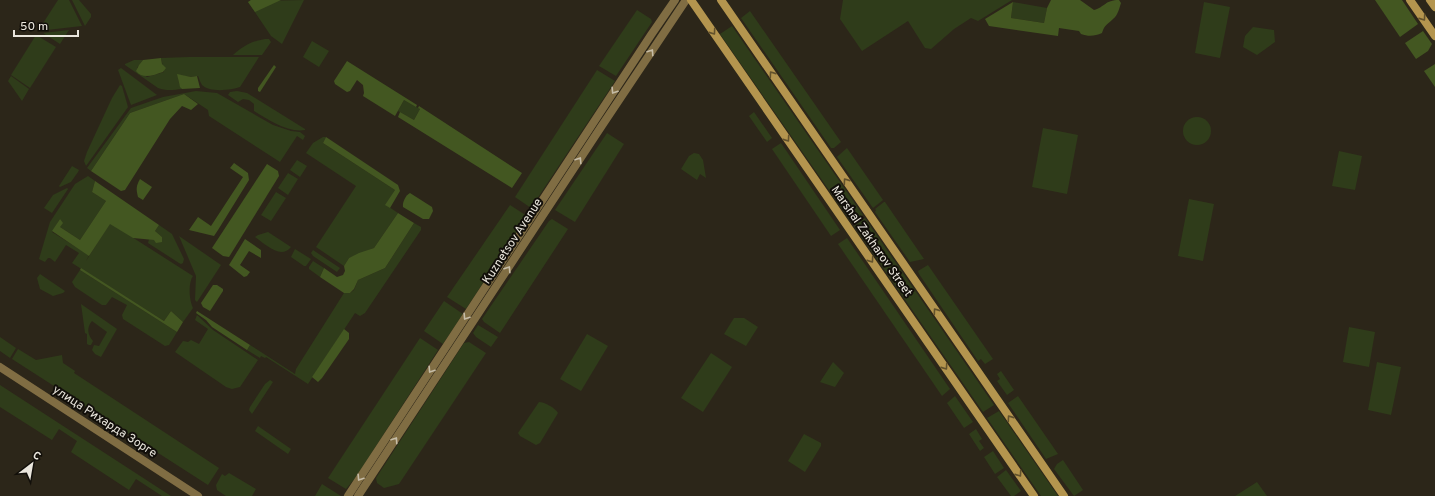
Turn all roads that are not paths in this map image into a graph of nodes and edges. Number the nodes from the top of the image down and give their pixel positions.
1 (675, 0) edge
2 (686, 0) edge
3 (691, 0) edge
4 (721, 0) edge
5 (1410, 0) edge
6 (1430, 0) edge
7 (1435, 8) edge
8 (1435, 36) edge
9 (0, 367) edge
10 (198, 496) edge
11 (348, 496) edge
12 (358, 496) edge
13 (1034, 496) edge
14 (1064, 496) edge

1 -> 11 street, Kuznetsov Avenue
12 -> 2 street, Kuznetsov Avenue
3 -> 13 street, Marshal Zakharov Street
14 -> 4 street, Marshal Zakharov Street
5 -> 8 street
6 - 7 street
9 - 10 street, улица Рихарда Зорге

